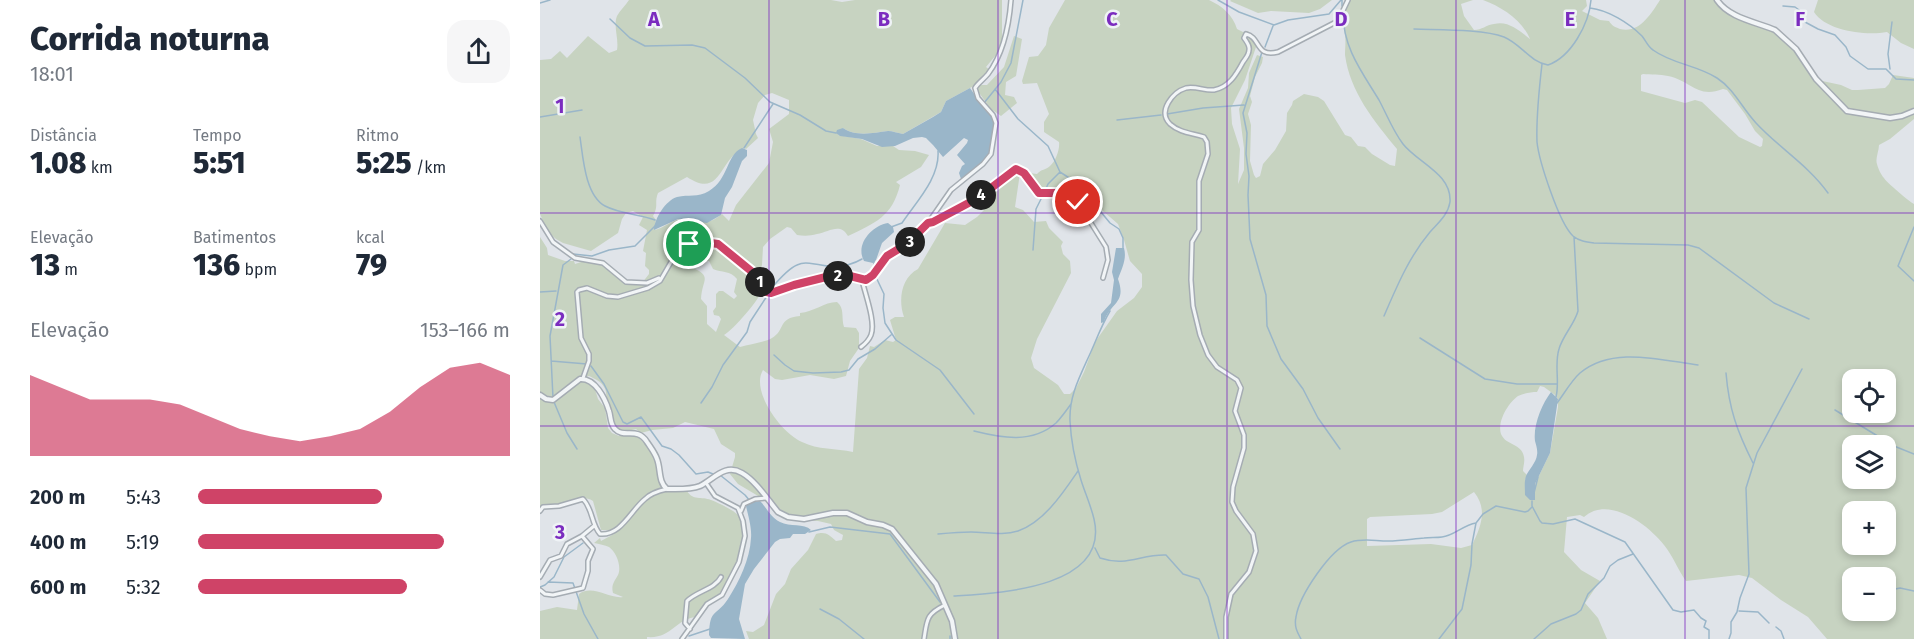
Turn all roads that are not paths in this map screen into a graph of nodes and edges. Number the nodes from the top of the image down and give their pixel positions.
1 (1011, 0) edge
2 (1348, 0) edge
3 (1717, 0) edge
4 (1914, 111) edge
5 (540, 221) edge
6 (928, 223) junction
7 (661, 277) junction
8 (1103, 278) dead end
9 (862, 280) junction
10 (861, 347) dead end
11 (584, 378) junction
12 (540, 394) edge
13 (706, 482) junction
14 (667, 489) junction
15 (766, 498) junction
16 (540, 511) edge
17 (740, 513) junction
18 (594, 526) junction
19 (582, 536) junction
20 (540, 577) edge
21 (721, 577) dead end
22 (540, 590) edge
23 (945, 605) junction
24 (690, 629) junction
25 (682, 639) edge
26 (924, 639) edge
27 (955, 639) edge
28 (1226, 639) edge

1 - 6 street
2 - 28 street
3 - 4 street
5 - 7 street
6 - 8 street
6 - 9 street
7 - 9 street
7 - 11 street
9 - 10 street
11 - 12 street
11 - 14 street
13 - 14 street
13 - 15 street
13 - 17 street
14 - 18 street
15 - 17 street
15 - 23 street
16 - 18 street
17 - 24 street
18 - 19 street
19 - 20 street
19 - 22 street
21 - 24 street
23 - 26 street
23 - 27 street
24 - 25 street

